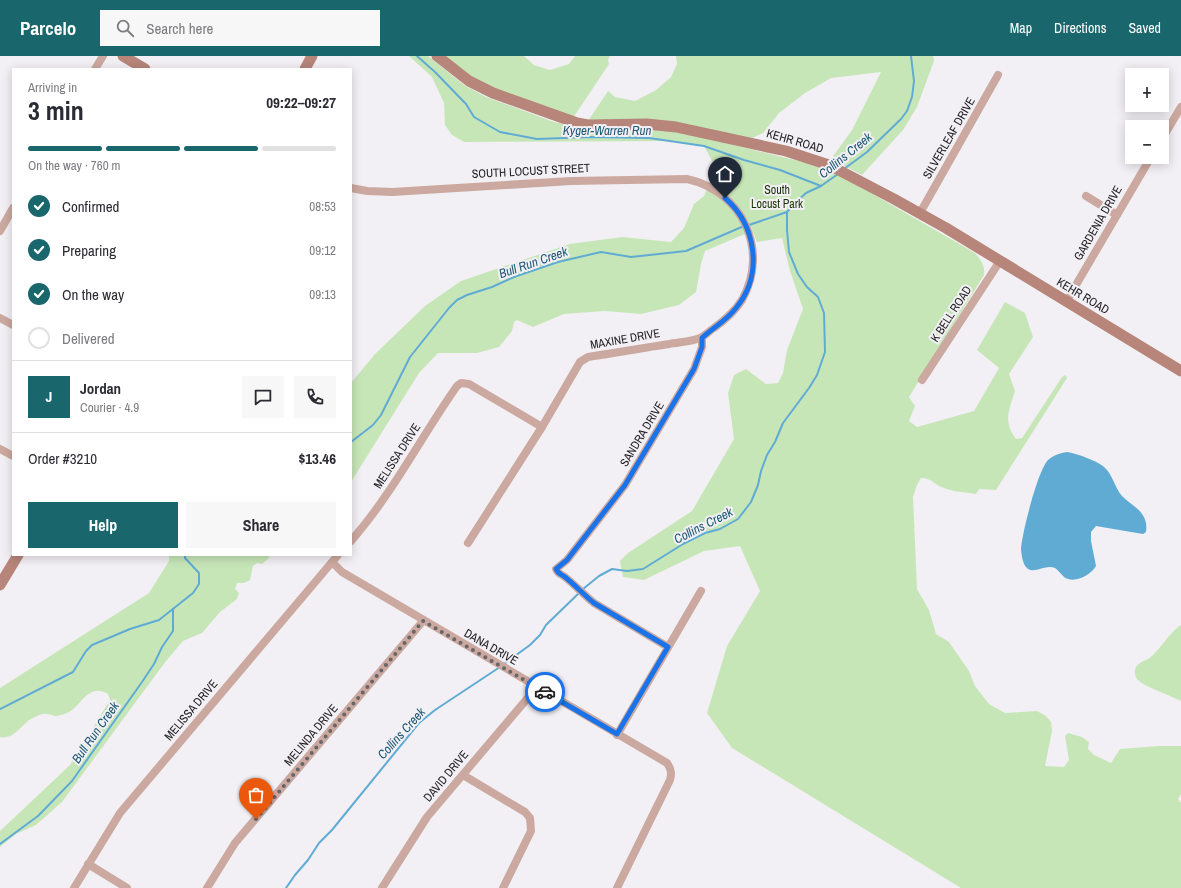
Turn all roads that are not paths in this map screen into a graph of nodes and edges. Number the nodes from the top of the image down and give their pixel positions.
1 (103, 56) edge
2 (123, 56) edge
3 (312, 56) edge
4 (437, 56) edge
5 (96, 68) edge
6 (143, 68) edge
7 (306, 68) edge
8 (998, 75) dead end
9 (1181, 107) edge
10 (1169, 127) edge
11 (1147, 164) edge
12 (352, 188) edge
13 (1086, 196) dead end
14 (12, 210) edge
15 (920, 213) junction
16 (1117, 214) junction
17 (0, 231) edge
18 (1000, 261) junction
19 (1066, 302) junction
20 (0, 318) edge
21 (12, 325) edge
22 (702, 338) junction
23 (1181, 371) edge
24 (922, 380) dead end
25 (542, 427) junction
26 (0, 449) edge
27 (12, 455) edge
28 (352, 540) edge
29 (468, 543) dead end
30 (17, 556) edge
31 (337, 556) edge
32 (332, 562) junction
33 (1, 582) edge
34 (701, 591) dead end
35 (423, 621) junction
36 (668, 647) junction
37 (537, 687) junction
38 (617, 734) junction
39 (463, 775) junction
40 (88, 864) junction
41 (74, 888) edge
42 (127, 888) edge
43 (207, 888) edge
44 (382, 888) edge
45 (503, 888) edge
46 (617, 888) edge

1 - 5 street
2 - 6 street
3 - 7 street
4 - 15 street, KEHR ROAD
8 - 15 street, SILVERLEAF DRIVE
9 - 10 street
11 - 16 street, GARDENIA DRIVE
12 - 22 street, SOUTH LOCUST STREET
13 - 16 street
14 - 17 street
15 - 18 street, KEHR ROAD
16 - 19 street, GARDENIA DRIVE
18 - 19 street, KEHR ROAD
18 - 24 street, K BELL ROAD
19 - 23 street, KEHR ROAD
20 - 21 street
22 - 25 street, MAXINE DRIVE
22 - 36 street, SANDRA DRIVE
25 - 28 street, MELISSA DRIVE
25 - 29 street, MAXINE DRIVE
26 - 27 street
30 - 33 street
31 - 32 street, MELISSA DRIVE
32 - 35 street, DANA DRIVE
32 - 40 street, MELISSA DRIVE
34 - 36 street
35 - 37 street, DANA DRIVE
35 - 43 street, MELINDA DRIVE
36 - 38 street
37 - 38 street, DANA DRIVE
37 - 39 street, DAVID DRIVE
38 - 46 street, DANA DRIVE
39 - 44 street, DAVID DRIVE
39 - 45 street
40 - 41 street, MELISSA DRIVE
40 - 42 street

